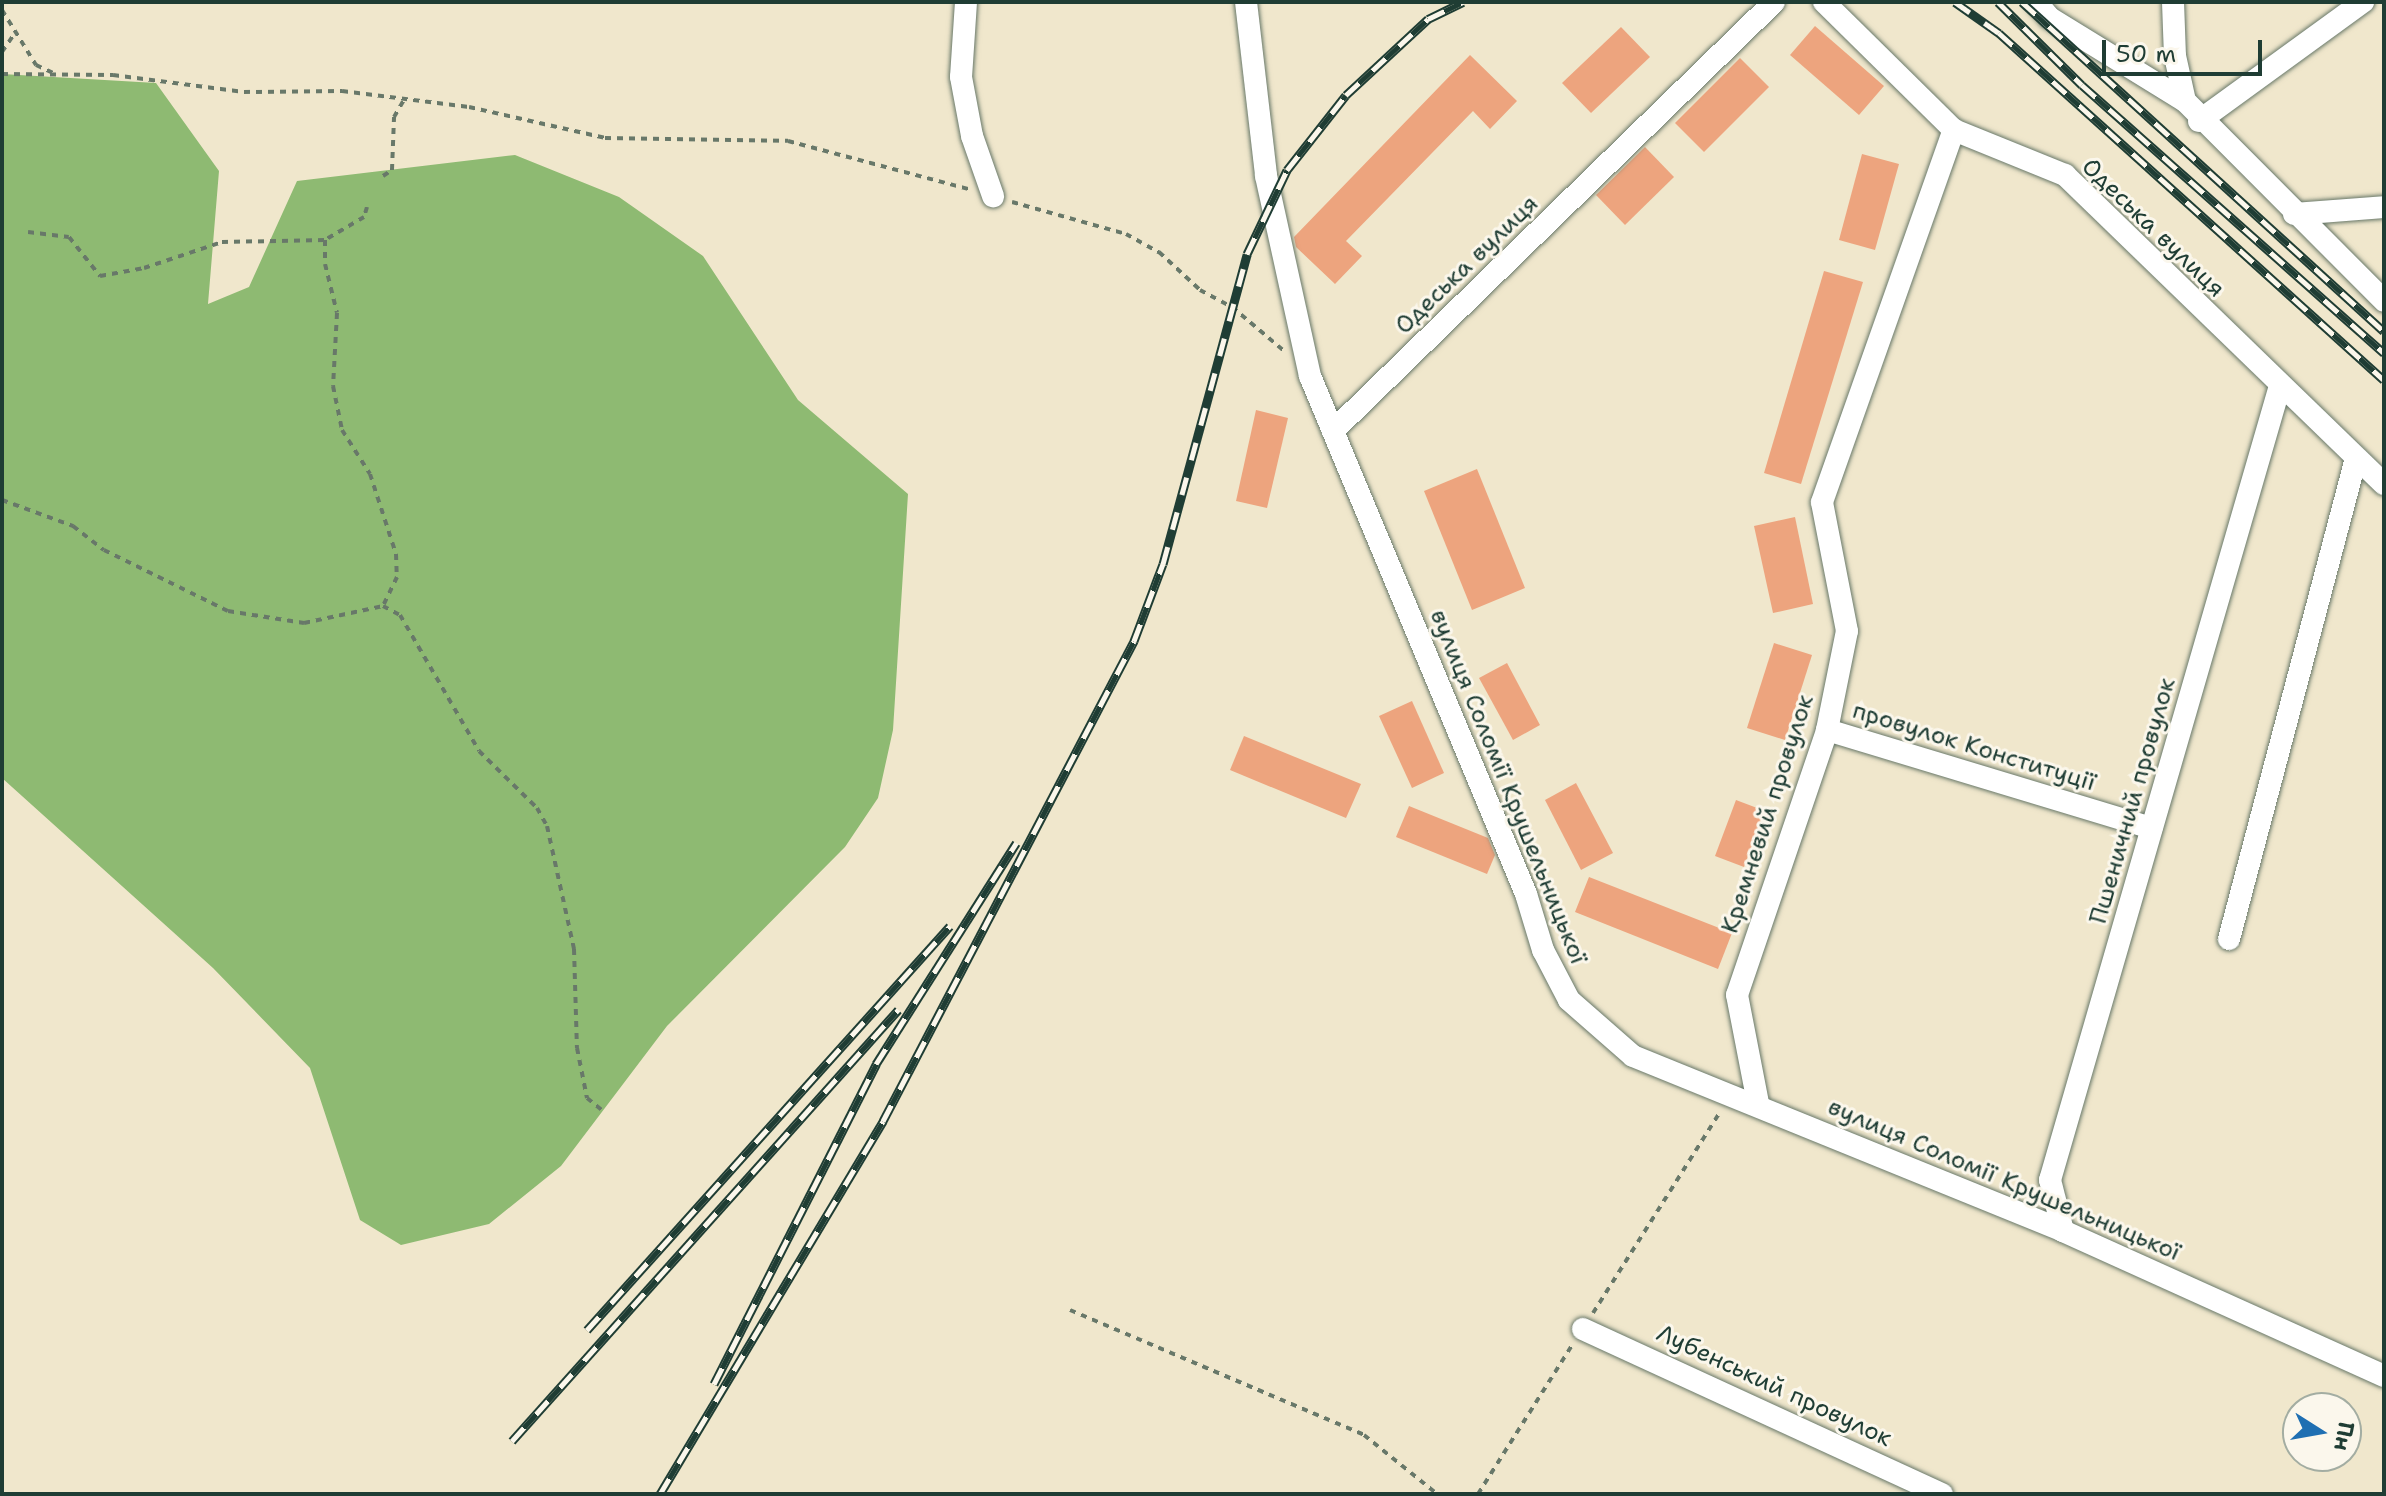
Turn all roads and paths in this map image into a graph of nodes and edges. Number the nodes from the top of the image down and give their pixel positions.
1 (966, 2) edge
2 (1246, 2) edge
3 (1774, 2) edge
4 (1824, 2) edge
5 (2036, 2) edge
6 (2173, 2) edge
7 (2363, 2) edge
8 (2, 10) edge
9 (16, 31) junction
10 (2, 52) edge
11 (2, 74) edge
12 (58, 76) junction
13 (404, 100) junction
14 (2185, 101) junction
15 (2199, 121) junction
16 (1954, 130) junction
17 (383, 176) dead end
18 (993, 196) junction
19 (367, 207) dead end
20 (2384, 207) edge
21 (2294, 214) junction
22 (28, 232) dead end
23 (325, 240) junction
24 (2384, 301) edge
25 (1310, 376) junction
26 (2280, 386) junction
27 (1333, 431) junction
28 (2356, 458) junction
29 (2384, 484) edge
30 (2, 500) edge
31 (383, 606) junction
32 (1827, 730) junction
33 (2152, 828) junction
34 (2229, 939) dead end
35 (1732, 1093) junction
36 (1758, 1103) junction
37 (602, 1110) dead end
38 (2063, 1231) junction
39 (1070, 1310) dead end
40 (1583, 1329) junction
41 (2384, 1376) edge
42 (1437, 1494) edge
43 (1478, 1494) edge
44 (1942, 1494) edge

1 - 18 street
2 - 25 street, вулиця Соломії Крушельницької
3 - 27 street, Одеська вулиця
4 - 16 street, Одеська вулиця
5 - 14 street
6 - 14 street
7 - 15 street
8 - 9 path
9 - 10 path
9 - 12 path
11 - 12 path
12 - 13 path
13 - 17 path
13 - 18 path
14 - 15 street
15 - 21 street
16 - 26 street, Одеська вулиця
16 - 32 street, Кремневий провулок
18 - 25 path
19 - 23 path
20 - 21 street
21 - 24 street
22 - 23 path
23 - 31 path
25 - 27 street, вулиця Соломії Крушельницької
26 - 28 street, Одеська вулиця
26 - 33 street, Пшеничний провулок
27 - 35 street, вулиця Соломії Крушельницької
28 - 29 street, Одеська вулиця
28 - 34 street
30 - 31 path
31 - 37 path
32 - 33 street, провулок Конституції
32 - 36 street, Кремневий провулок
33 - 38 street, Пшеничний провулок
35 - 36 street, вулиця Соломії Крушельницької
35 - 40 path
36 - 38 street, вулиця Соломії Крушельницької
38 - 41 street, вулиця Соломії Крушельницької
39 - 42 path
40 - 43 path
40 - 44 street, Лубенський провулок

